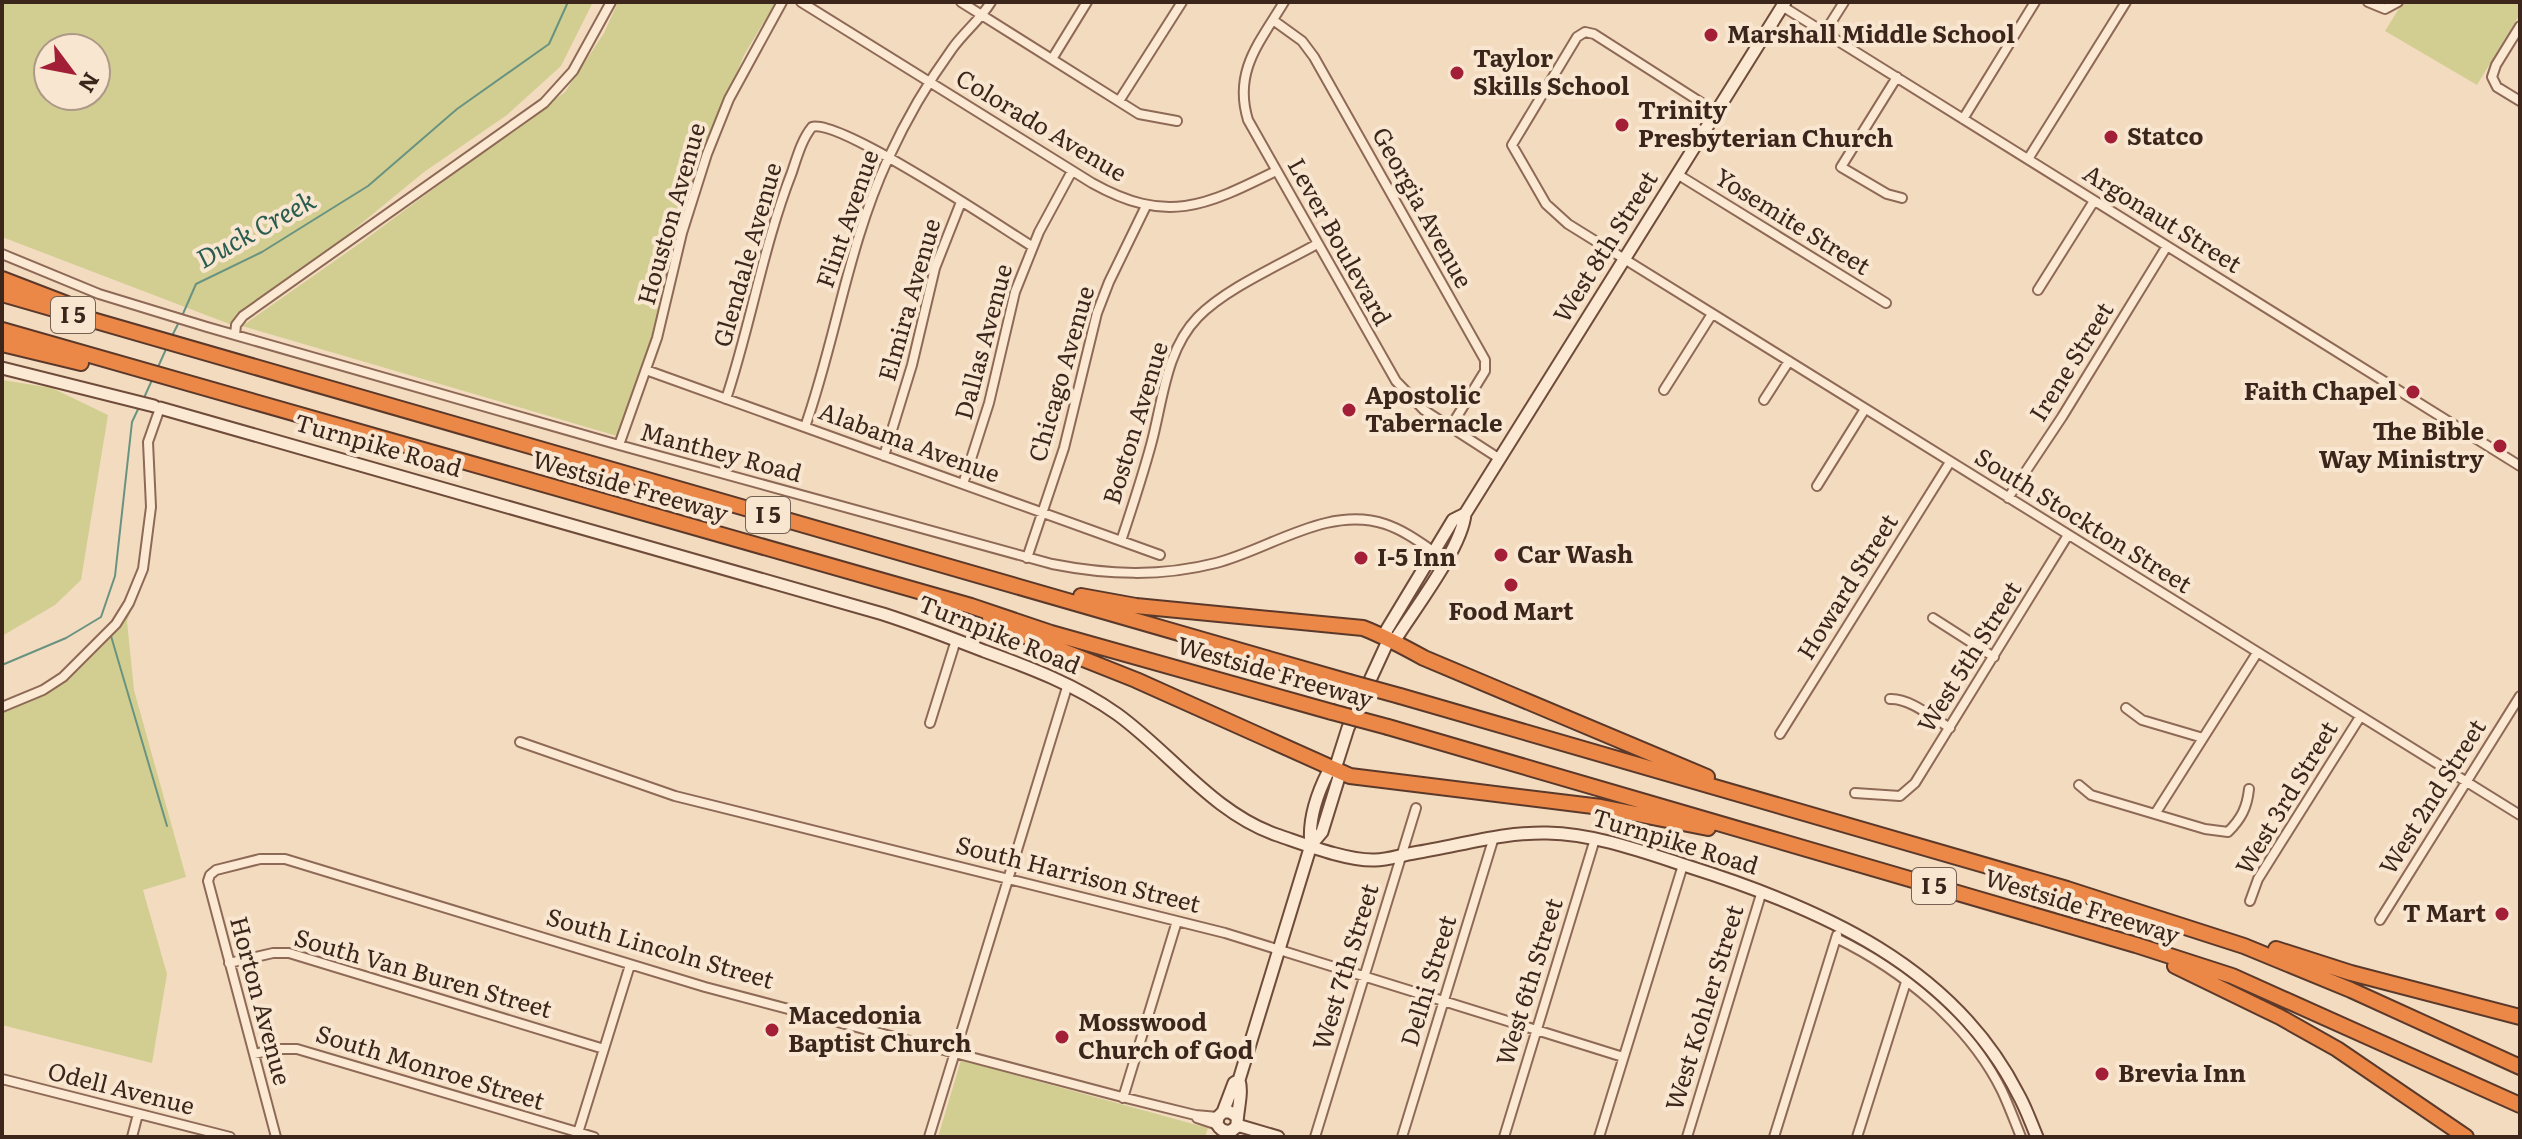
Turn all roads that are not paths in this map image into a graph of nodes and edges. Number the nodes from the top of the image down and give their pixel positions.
1 (611, 2) edge
2 (782, 2) edge
3 (801, 2) edge
4 (961, 2) edge
5 (991, 2) edge
6 (1087, 2) edge
7 (1182, 2) edge
8 (1284, 2) edge
9 (1844, 2) edge
10 (2035, 2) edge
11 (2126, 2) edge
12 (2368, 2) edge
13 (1783, 4) edge
14 (2396, 4) edge
15 (983, 16) junction
16 (1273, 20) junction
17 (2520, 26) edge
18 (1825, 32) junction
19 (1052, 59) junction
20 (1897, 77) junction
21 (931, 83) junction
22 (1119, 101) junction
23 (2520, 101) edge
24 (1716, 112) junction
25 (1963, 119) junction
26 (1177, 121) dead end
27 (889, 158) junction
28 (2028, 159) junction
29 (1072, 171) junction
30 (1276, 171) junction
31 (1677, 174) junction
32 (1902, 198) dead end
33 (2094, 201) junction
34 (961, 202) junction
35 (1146, 206) junction
36 (1317, 244) junction
37 (2167, 246) junction
38 (1033, 247) junction
39 (2, 254) edge
40 (1625, 259) junction
41 (2, 279) edge
42 (2038, 290) dead end
43 (2, 294) edge
44 (1886, 303) dead end
45 (1712, 314) junction
46 (106, 325) junction
47 (2, 330) edge
48 (235, 335) junction
49 (2, 344) edge
50 (1789, 361) junction
51 (129, 366) junction
52 (2, 368) edge
53 (646, 370) junction
54 (1664, 390) dead end
55 (726, 399) junction
56 (1764, 400) dead end
57 (157, 407) junction
58 (1865, 409) junction
59 (805, 427) junction
60 (1450, 428) junction
61 (619, 445) junction
62 (884, 456) junction
63 (1500, 459) junction
64 (1950, 462) junction
65 (2520, 466) edge
66 (963, 484) junction
67 (1817, 486) dead end
68 (2008, 498) junction
69 (1042, 512) junction
70 (1465, 514) junction
71 (2068, 535) junction
72 (1458, 538) junction
73 (1121, 541) junction
74 (1433, 551) junction
75 (1160, 555) dead end
76 (1027, 558) junction
77 (983, 577) junction
78 (1431, 583) junction
79 (971, 606) junction
80 (1933, 618) dead end
81 (956, 640) junction
82 (1388, 641) junction
83 (2257, 653) junction
84 (1994, 657) junction
85 (1068, 684) junction
86 (2520, 696) edge
87 (1890, 699) dead end
88 (2, 707) edge
89 (2126, 708) dead end
90 (2360, 717) junction
91 (930, 723) dead end
92 (1950, 728) junction
93 (1780, 734) dead end
94 (2203, 738) junction
95 (520, 742) dead end
96 (1335, 769) junction
97 (2466, 782) junction
98 (2079, 785) dead end
99 (2249, 789) dead end
100 (1855, 793) dead end
101 (1737, 794) junction
102 (1416, 808) dead end
103 (2155, 814) junction
104 (2520, 815) edge
105 (1732, 828) junction
106 (1494, 837) junction
107 (1595, 839) junction
108 (1311, 845) junction
109 (1401, 856) junction
110 (1683, 865) junction
111 (210, 875) joint
112 (1008, 878) junction
113 (1762, 891) junction
114 (2250, 901) dead end
115 (2380, 920) dead end
116 (1177, 921) junction
117 (1840, 925) junction
118 (1836, 938) junction
119 (2136, 945) junction
120 (2244, 946) junction
121 (1278, 950) junction
122 (229, 963) junction
123 (630, 965) junction
124 (1364, 977) junction
125 (1906, 982) junction
126 (1444, 1002) junction
127 (2520, 1017) edge
128 (1537, 1031) junction
129 (604, 1049) junction
130 (254, 1054) junction
131 (954, 1054) junction
132 (1623, 1057) junction
133 (2520, 1067) edge
134 (2, 1079) edge
135 (1123, 1098) junction
136 (2520, 1105) edge
137 (138, 1114) junction
138 (1225, 1125) edge
139 (578, 1135) edge
140 (132, 1137) edge
141 (230, 1137) edge
142 (276, 1137) edge
143 (594, 1137) edge
144 (929, 1137) edge
145 (1278, 1137) edge
146 (1315, 1137) edge
147 (1402, 1137) edge
148 (1504, 1137) edge
149 (1599, 1137) edge
150 (1687, 1137) edge
151 (1774, 1137) edge
152 (1857, 1137) edge
153 (2021, 1137) edge
154 (2037, 1137) edge
155 (2465, 1137) edge

1 - 48 street
2 - 53 street, Houston Avenue
3 - 21 street, Colorado Avenue
4 - 15 street
5 - 15 street, Flint Avenue
6 - 19 street
7 - 22 street
8 - 16 street, Lever Boulevard
9 - 18 street
10 - 25 street
11 - 28 street
12 - 14 street
13 - 18 street, Argonaut Street
13 - 24 street, West 8th Street
15 - 19 street
15 - 21 street, Flint Avenue
16 - 30 street, Lever Boulevard
16 - 60 street, Georgia Avenue
17 - 23 street
18 - 20 street, Argonaut Street
19 - 22 street
20 - 25 street, Argonaut Street
20 - 32 street
21 - 27 street, Flint Avenue
21 - 29 street, Colorado Avenue
22 - 26 street
24 - 31 street, West 8th Street
24 - 40 street, South Stockton Street
25 - 28 street, Argonaut Street
27 - 34 street
27 - 55 street, Glendale Avenue
27 - 59 street, Flint Avenue
28 - 33 street, Argonaut Street
29 - 35 street, Colorado Avenue
29 - 38 street, Dallas Avenue
30 - 35 street, Colorado Avenue
30 - 36 street, Lever Boulevard
31 - 40 street, West 8th Street
31 - 44 street, Yosemite Street
33 - 37 street, Argonaut Street
33 - 42 street
34 - 38 street
34 - 62 street, Elmira Avenue
35 - 69 street, Chicago Avenue
36 - 60 street, Lever Boulevard
36 - 73 street, Boston Avenue
37 - 65 street, Argonaut Street
37 - 68 street, Irene Street
38 - 66 street, Dallas Avenue
39 - 48 street, Manthey Road
40 - 45 street, South Stockton Street
40 - 63 street, West 8th Street
41 - 46 highway
43 - 46 highway, Westside Freeway / I 5
45 - 50 street, South Stockton Street
45 - 54 street
46 - 77 highway, Westside Freeway / I 5
47 - 51 highway, Westside Freeway / I 5
48 - 61 street, Manthey Road
49 - 51 highway
50 - 56 street
50 - 58 street, South Stockton Street
51 - 79 highway, Westside Freeway / I 5
52 - 57 street, Turnpike Road
53 - 55 street, Alabama Avenue
53 - 61 street, Houston Avenue
55 - 59 street, Alabama Avenue
57 - 81 street, Turnpike Road
57 - 88 street
58 - 64 street, South Stockton Street
58 - 67 street
59 - 62 street, Alabama Avenue
60 - 63 street, Lever Boulevard
61 - 76 street, Manthey Road
62 - 66 street, Alabama Avenue
63 - 70 street, West 8th Street
64 - 68 street, South Stockton Street
64 - 93 street, Howard Street
66 - 69 street, Alabama Avenue
68 - 71 street, South Stockton Street
69 - 73 street, Alabama Avenue
69 - 76 street, Chicago Avenue
70 - 72 street, West 8th Street
70 - 74 street, West 8th Street
71 - 83 street, South Stockton Street
71 - 84 street, West 5th Street
72 - 74 street
72 - 78 street, West 8th Street
73 - 75 street, Alabama Avenue
74 - 76 street, Manthey Road
74 - 78 street
74 - 82 street, West 8th Street
77 - 82 highway
77 - 101 highway, Westside Freeway / I 5, bridge
78 - 82 street, West 8th Street
79 - 96 highway
79 - 105 highway, Westside Freeway / I 5, bridge
80 - 84 street
81 - 85 street, Turnpike Road
81 - 91 street
82 - 96 street, West 8th Street
82 - 101 highway
83 - 90 street, South Stockton Street
83 - 94 street
84 - 92 street, West 5th Street
85 - 108 street, Turnpike Road
85 - 112 street
86 - 97 street, West 2nd Street
87 - 92 street
89 - 94 street
90 - 97 street, South Stockton Street
90 - 114 street, West 3rd Street
92 - 100 street, West 5th Street
94 - 103 street
95 - 112 street, South Harrison Street
96 - 105 highway
96 - 108 street, West 8th Street
97 - 104 street, South Stockton Street
97 - 115 street, West 2nd Street
98 - 103 street
99 - 103 street
101 - 120 highway, Westside Freeway / I 5
102 - 109 street, West 7th Street
105 - 119 highway, Westside Freeway / I 5
106 - 107 street, Turnpike Road
106 - 109 street, Turnpike Road
106 - 126 street, Delhi Street
107 - 110 street, Turnpike Road
107 - 128 street, West 6th Street
108 - 109 street, Turnpike Road
108 - 121 street, West 8th Street
109 - 124 street, West 7th Street
110 - 113 street, Turnpike Road
110 - 132 street
111 - 122 street, Horton Avenue
111 - 123 street, South Lincoln Street
112 - 116 street, South Harrison Street
112 - 131 street
113 - 117 street, Turnpike Road
113 - 150 street, West Kohler Street
116 - 121 street, South Harrison Street
116 - 135 street
117 - 118 street
117 - 154 street, Turnpike Road
118 - 125 street
118 - 151 street
119 - 136 highway, Westside Freeway / I 5
119 - 155 highway
120 - 127 highway
120 - 133 highway, Westside Freeway / I 5
121 - 124 street, South Harrison Street
121 - 138 street, West 8th Street
122 - 129 street, South Van Buren Street
122 - 130 street, Horton Avenue
123 - 129 street
123 - 131 street, South Lincoln Street
124 - 126 street, South Harrison Street
124 - 146 street, West 7th Street
125 - 152 street
125 - 153 street
126 - 128 street, South Harrison Street
126 - 147 street, Delhi Street
128 - 132 street, South Harrison Street
128 - 148 street, West 6th Street
129 - 139 street
130 - 139 street, South Monroe Street
130 - 142 street, Horton Avenue
131 - 135 street, South Lincoln Street
131 - 144 street
132 - 149 street
134 - 137 street, Odell Avenue
135 - 138 street, South Lincoln Street
137 - 140 street
137 - 141 street, Odell Avenue
138 - 145 street, South Lincoln Street
139 - 143 street, South Monroe Street

